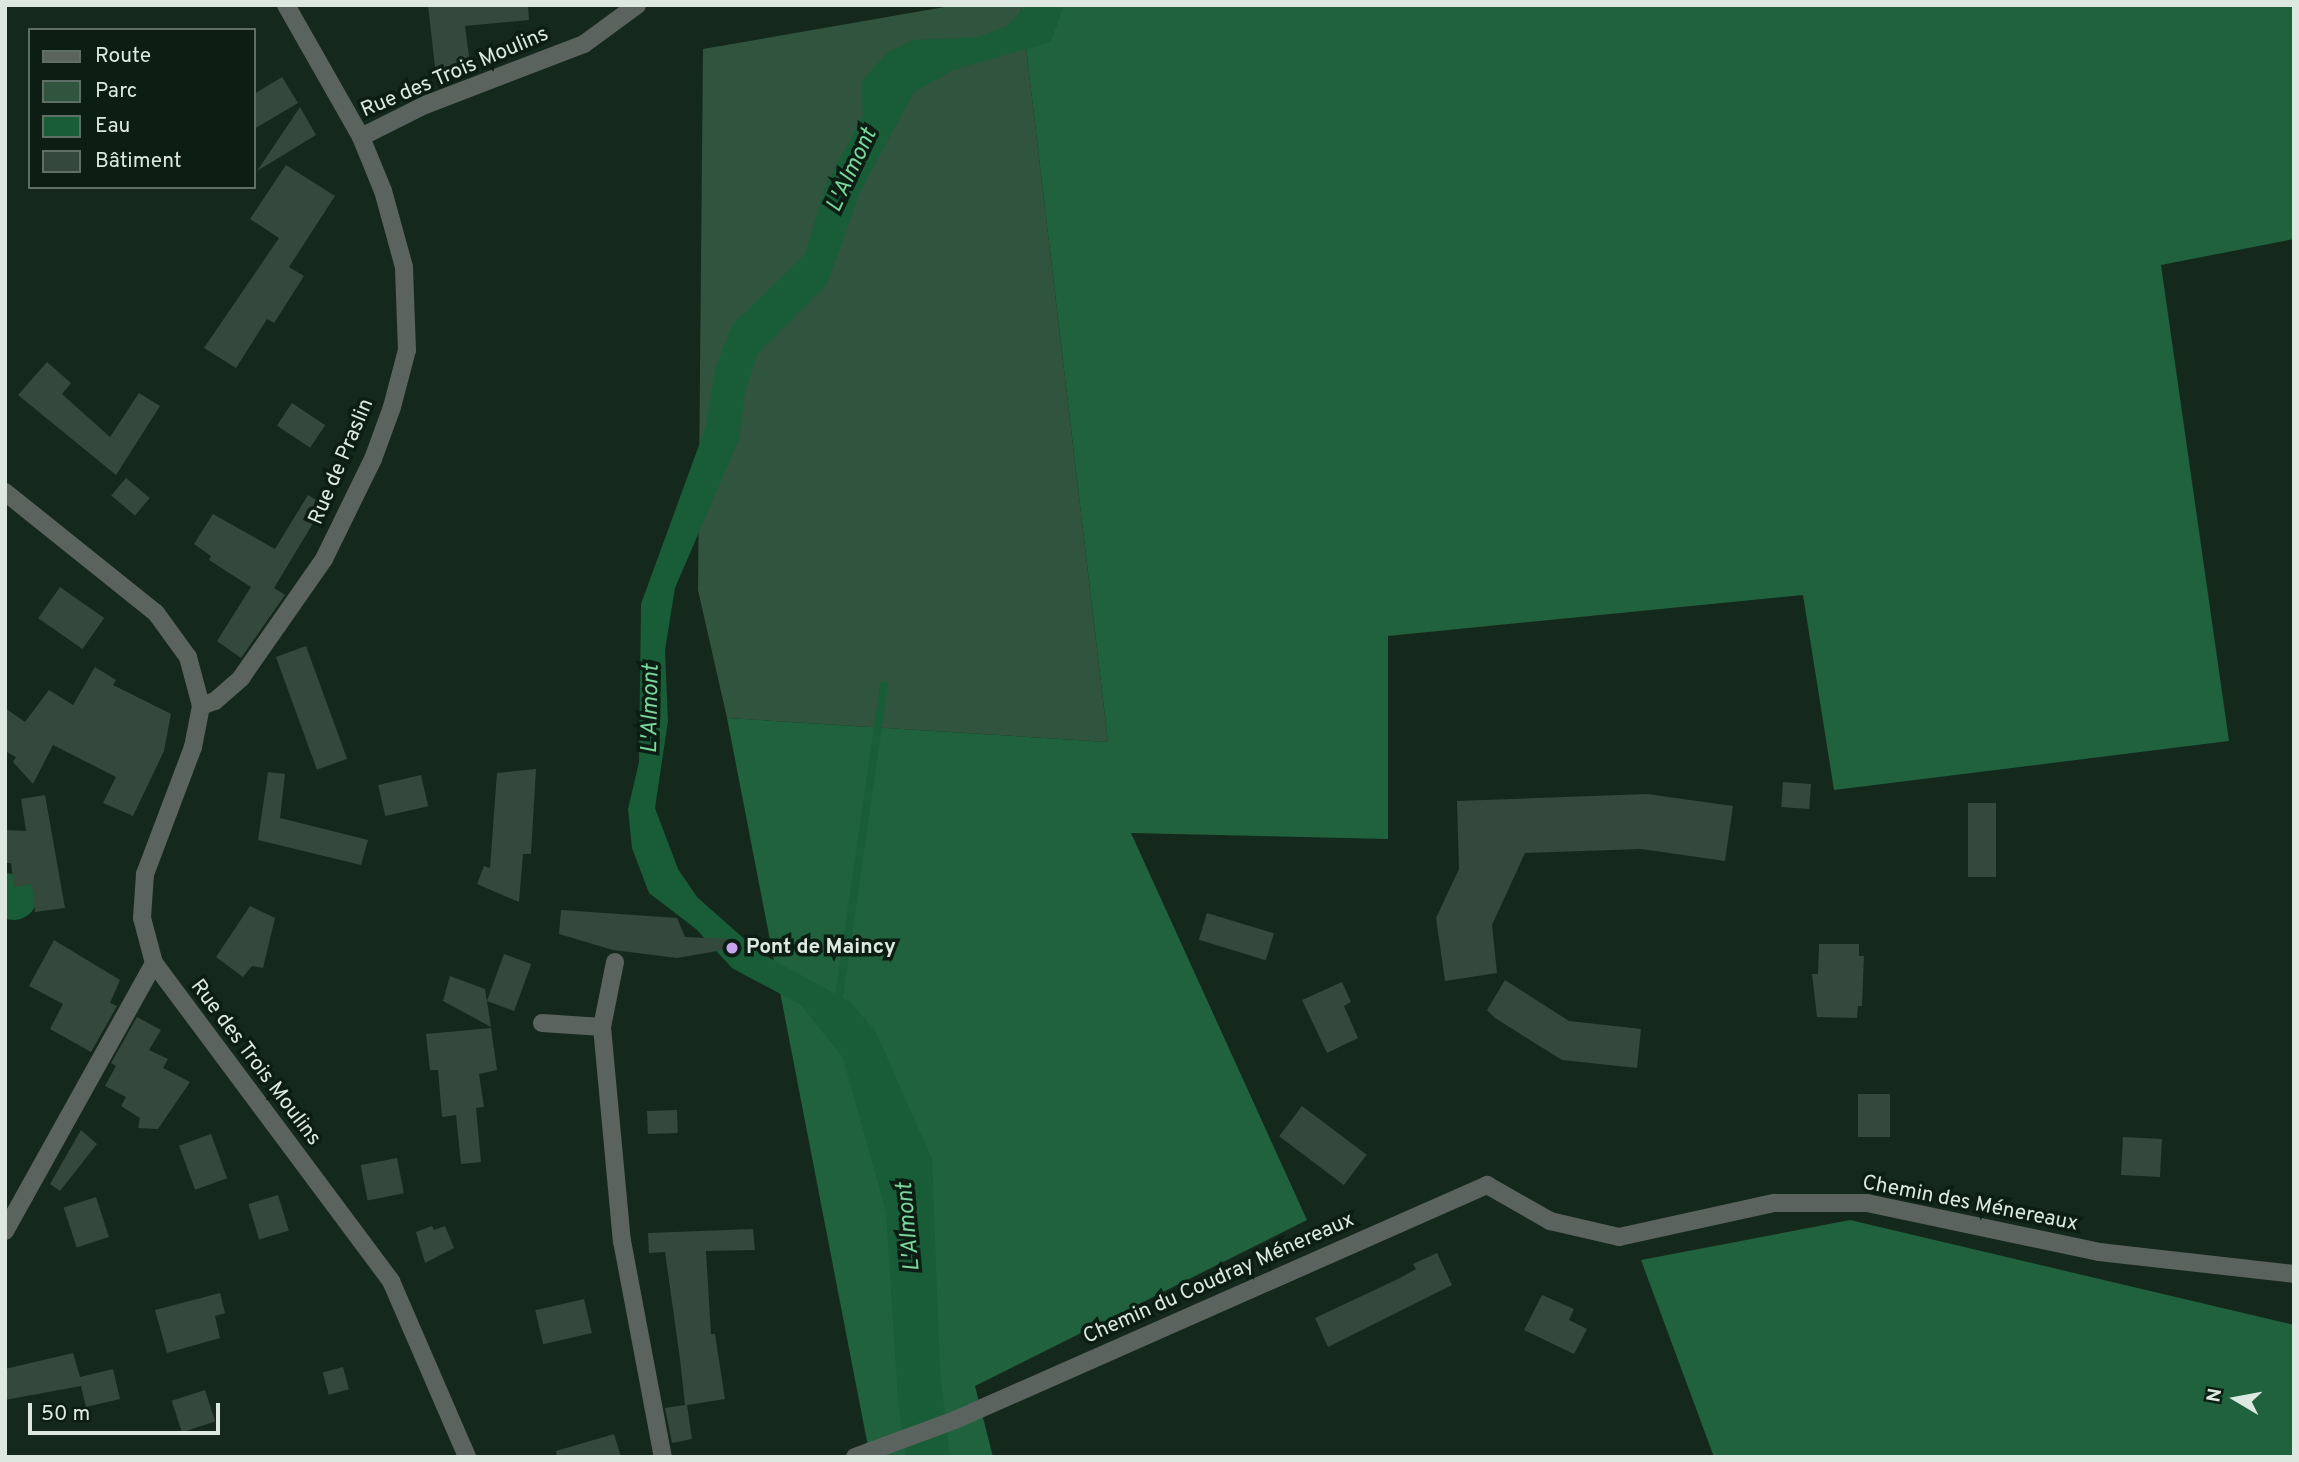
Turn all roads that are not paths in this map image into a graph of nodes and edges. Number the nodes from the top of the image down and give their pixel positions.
1 (286, 5) edge
2 (637, 5) edge
3 (361, 137) junction
4 (5, 492) edge
5 (201, 706) junction
6 (615, 962) dead end
7 (154, 963) junction
8 (542, 1023) dead end
9 (602, 1027) junction
10 (5, 1231) edge
11 (1598, 1232) joint
12 (2294, 1274) edge
13 (467, 1457) edge
14 (663, 1457) edge
15 (855, 1457) edge

1 - 3 street, Rue de Praslin
2 - 3 street, Rue des Trois Moulins
3 - 5 street, Rue de Praslin
4 - 5 street
5 - 7 street
6 - 9 street
7 - 10 street
7 - 13 street, Rue des Trois Moulins
8 - 9 street
9 - 14 street
11 - 12 street, Chemin des Ménereaux
11 - 15 street, Chemin du Coudray Ménereaux

